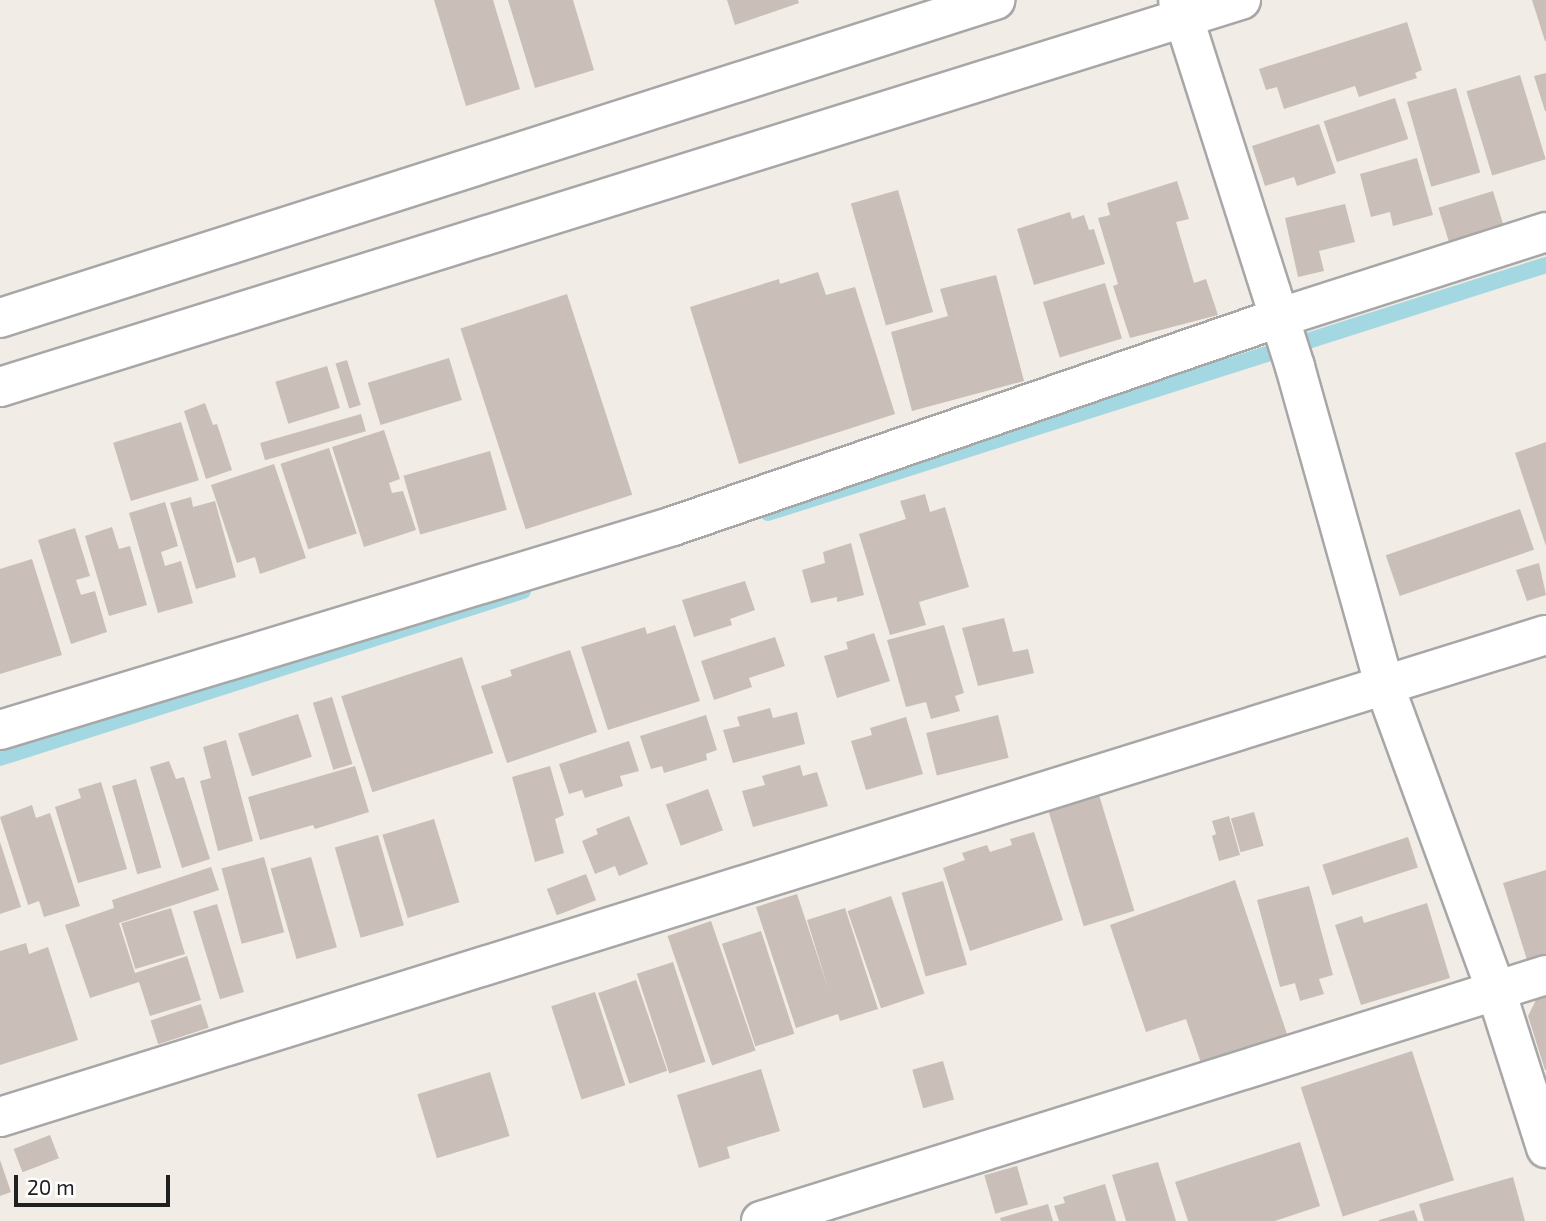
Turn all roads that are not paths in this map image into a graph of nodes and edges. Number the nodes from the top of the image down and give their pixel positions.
1 (995, 0) edge
2 (1241, 0) edge
3 (1180, 9) edge
4 (1546, 232) edge
5 (0, 318) edge
6 (1284, 334) junction
7 (0, 387) edge
8 (1546, 635) edge
9 (1385, 687) junction
10 (0, 730) edge
11 (1546, 975) edge
12 (1496, 991) junction
13 (0, 1117) edge
14 (1546, 1148) edge
15 (761, 1221) edge

1 - 5 street
2 - 3 street
3 - 6 street
3 - 7 street
4 - 6 street
6 - 9 street
6 - 10 street
8 - 9 street
9 - 12 street
9 - 13 street
11 - 12 street
12 - 14 street
12 - 15 street

